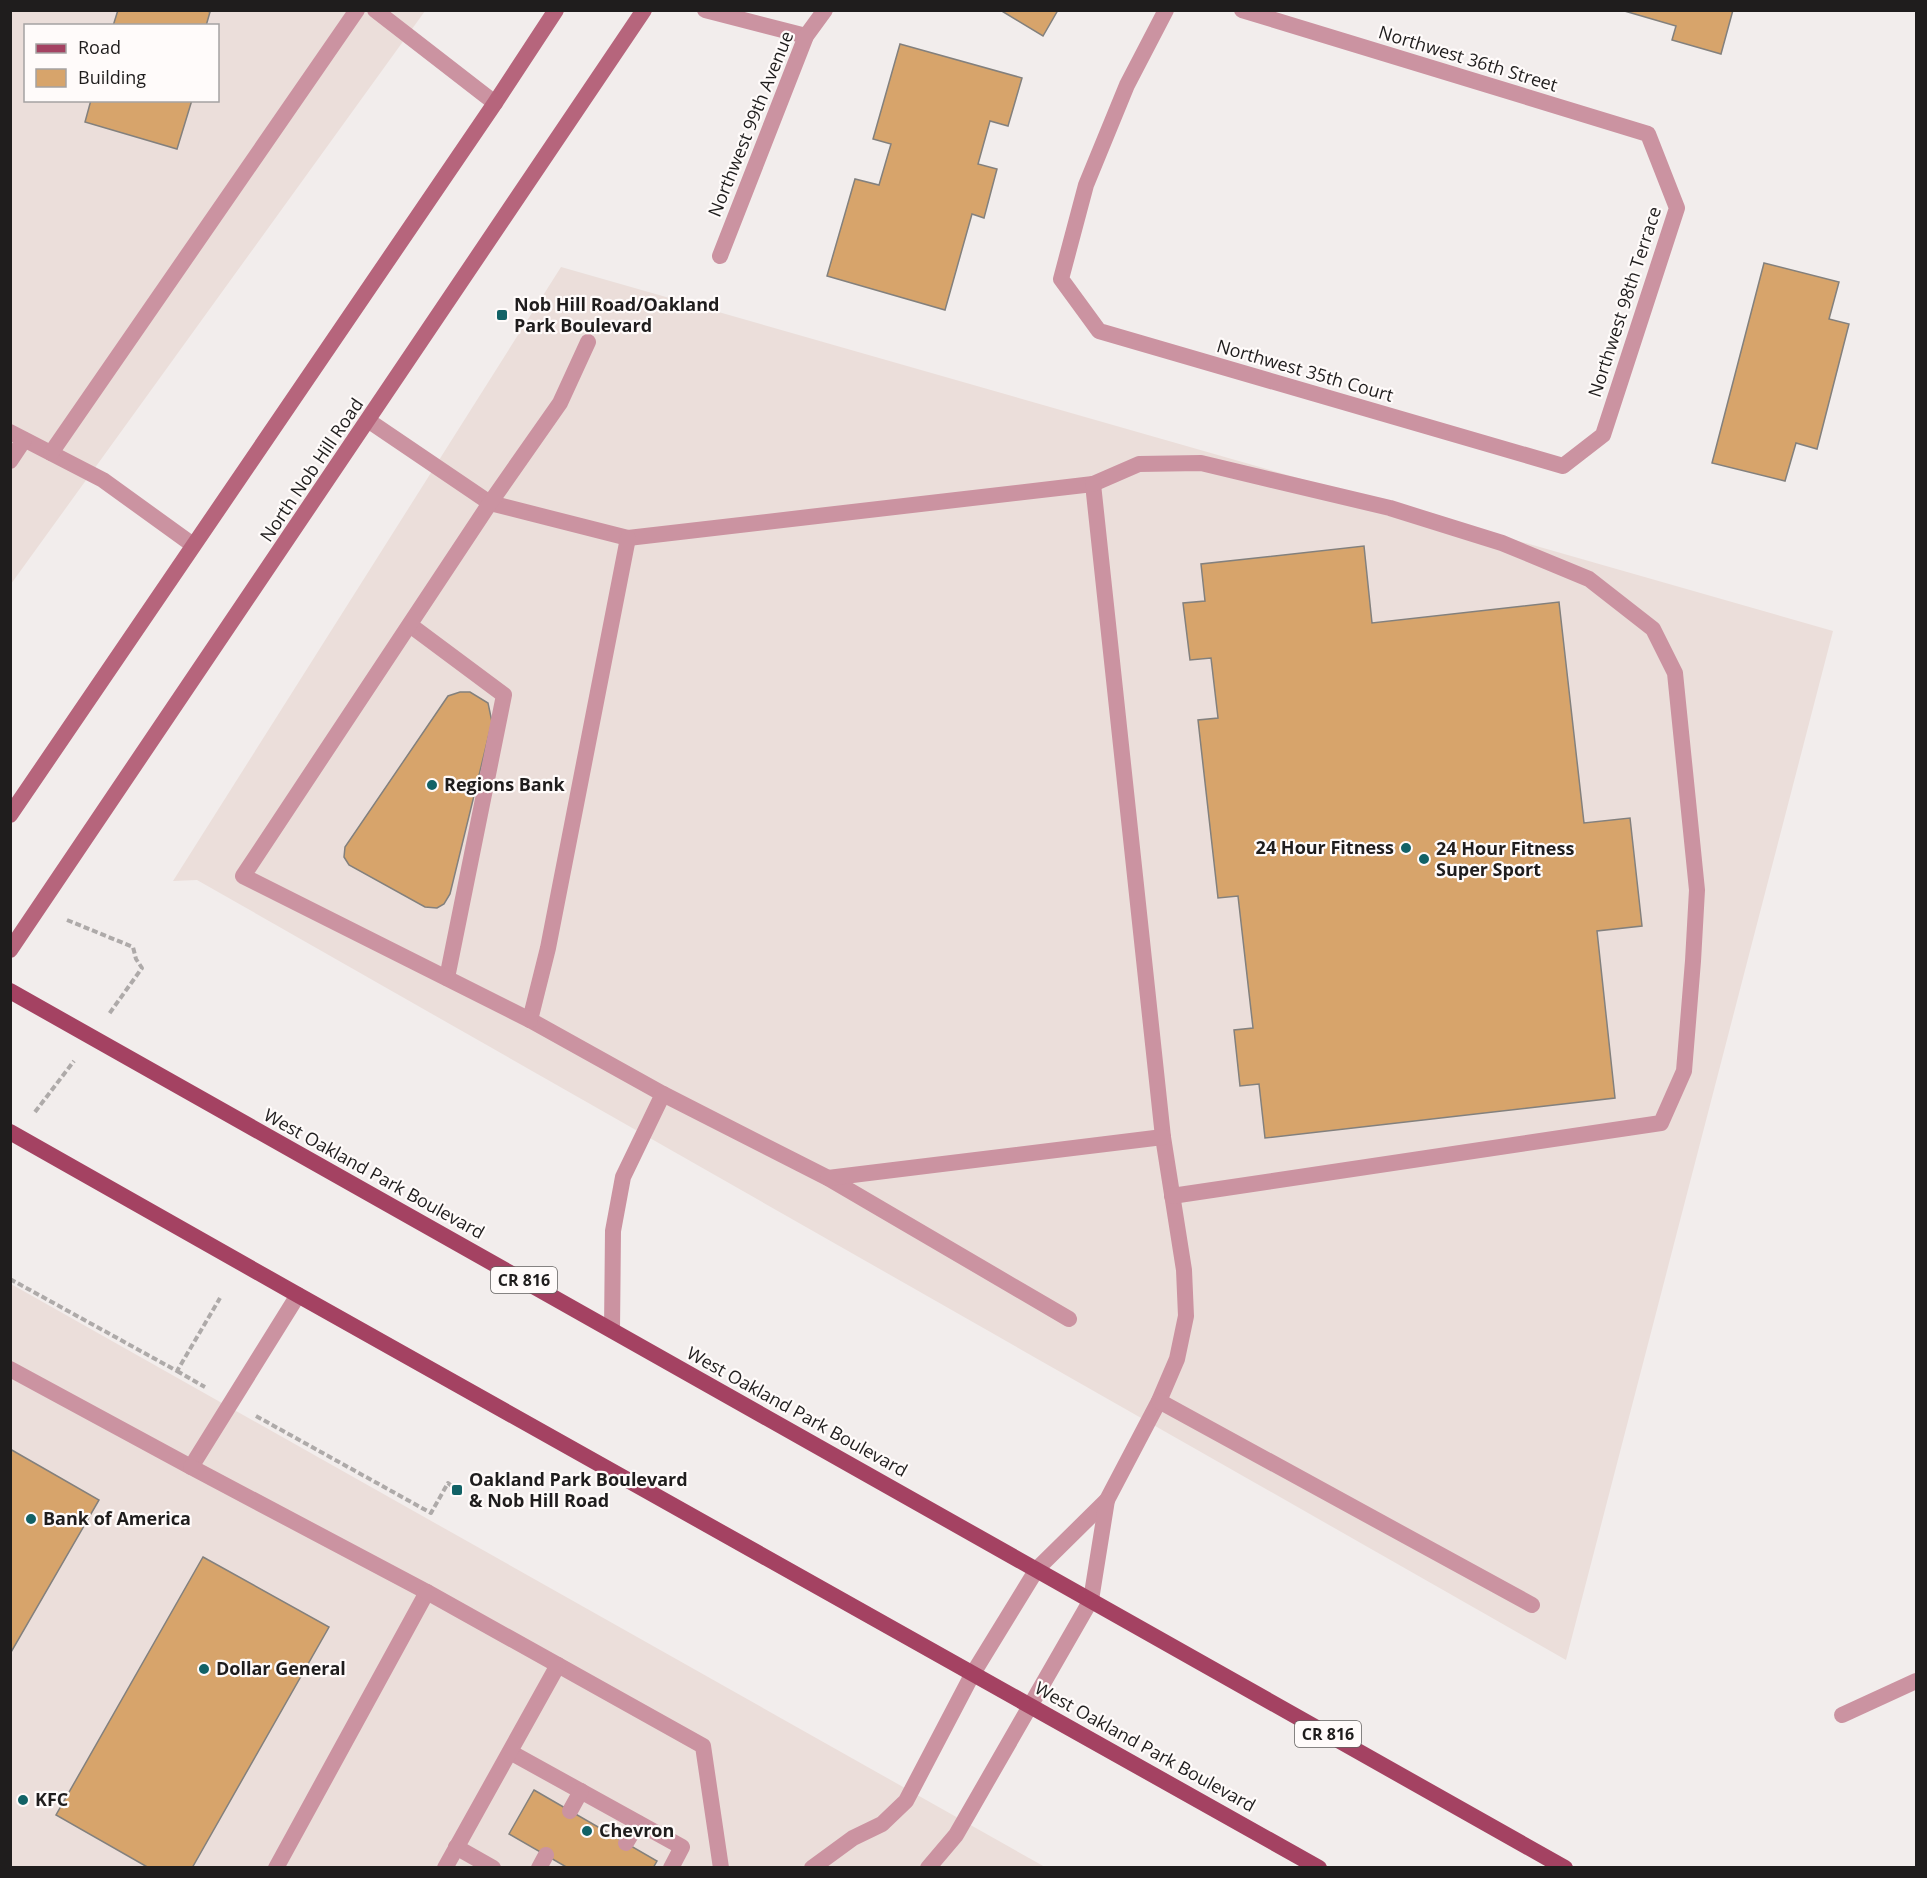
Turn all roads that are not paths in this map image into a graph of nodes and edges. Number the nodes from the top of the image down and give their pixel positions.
1 (357, 10) edge
2 (375, 10) edge
3 (556, 10) edge
4 (644, 10) edge
5 (705, 10) edge
6 (825, 10) edge
7 (1166, 10) edge
8 (1242, 10) edge
9 (807, 36) junction
10 (495, 103) junction
11 (1648, 134) joint
12 (720, 256) dead end
13 (588, 342) dead end
14 (369, 421) junction
15 (17, 436) edge
16 (51, 453) junction
17 (10, 461) edge
18 (1563, 466) joint
19 (1093, 484) junction
20 (490, 503) junction
21 (628, 538) junction
22 (193, 545) junction
23 (410, 625) junction
24 (10, 815) edge
25 (10, 950) edge
26 (447, 978) junction
27 (10, 992) edge
28 (530, 1020) junction
29 (663, 1094) junction
30 (10, 1132) edge
31 (1163, 1137) junction
32 (828, 1178) junction
33 (1172, 1196) junction
34 (298, 1295) junction
35 (1069, 1319) dead end
36 (612, 1330) junction
37 (10, 1368) edge
38 (1159, 1401) junction
39 (191, 1467) junction
40 (1107, 1500) junction
41 (1037, 1569) junction
42 (427, 1592) junction
43 (1091, 1600) junction
44 (1532, 1605) dead end
45 (558, 1665) junction
46 (972, 1675) junction
47 (1917, 1681) edge
48 (1031, 1706) junction
49 (1842, 1715) dead end
50 (510, 1752) junction
51 (580, 1791) junction
52 (570, 1811) dead end
53 (638, 1822) junction
54 (626, 1843) dead end
55 (456, 1847) junction
56 (276, 1868) edge
57 (445, 1868) edge
58 (493, 1868) edge
59 (671, 1868) edge
60 (721, 1868) edge
61 (812, 1868) edge
62 (928, 1868) edge
63 (1319, 1868) edge
64 (1565, 1868) edge

1 - 16 street
2 - 10 street
3 - 10 main road
4 - 14 main road, North Nob Hill Road
5 - 9 street
6 - 9 street, Northwest 99th Avenue
7 - 18 street, Northwest 35th Court
8 - 11 street, Northwest 36th Street
9 - 12 street, Northwest 99th Avenue
10 - 22 main road
11 - 18 street, Northwest 98th Terrace
13 - 20 street
14 - 20 street
14 - 25 main road, North Nob Hill Road
15 - 16 street
15 - 17 street
16 - 22 street
19 - 21 street
19 - 31 street
19 - 33 street
20 - 21 street
20 - 23 street
21 - 28 street
22 - 24 main road
23 - 26 street
23 - 26 street
26 - 28 street
27 - 36 main road, West Oakland Park Boulevard / CR 816
28 - 29 street
29 - 32 street
29 - 36 street
30 - 34 main road, West Oakland Park Boulevard
31 - 32 street
31 - 33 street
32 - 35 street
33 - 38 street
34 - 39 street
34 - 46 main road, West Oakland Park Boulevard
36 - 41 main road, West Oakland Park Boulevard / CR 816
37 - 39 street
38 - 40 street
38 - 44 street
39 - 42 street
40 - 41 street
40 - 43 street
41 - 43 main road, West Oakland Park Boulevard / CR 816
41 - 46 street
42 - 45 street
42 - 56 street
43 - 48 street
43 - 64 main road, West Oakland Park Boulevard / CR 816
45 - 50 street
45 - 60 street
46 - 48 main road, West Oakland Park Boulevard
46 - 61 street
47 - 49 street
48 - 62 street
48 - 63 main road, West Oakland Park Boulevard
50 - 51 street
50 - 55 street
51 - 52 street
51 - 53 street
53 - 54 street
53 - 59 street
55 - 57 street
55 - 58 street

